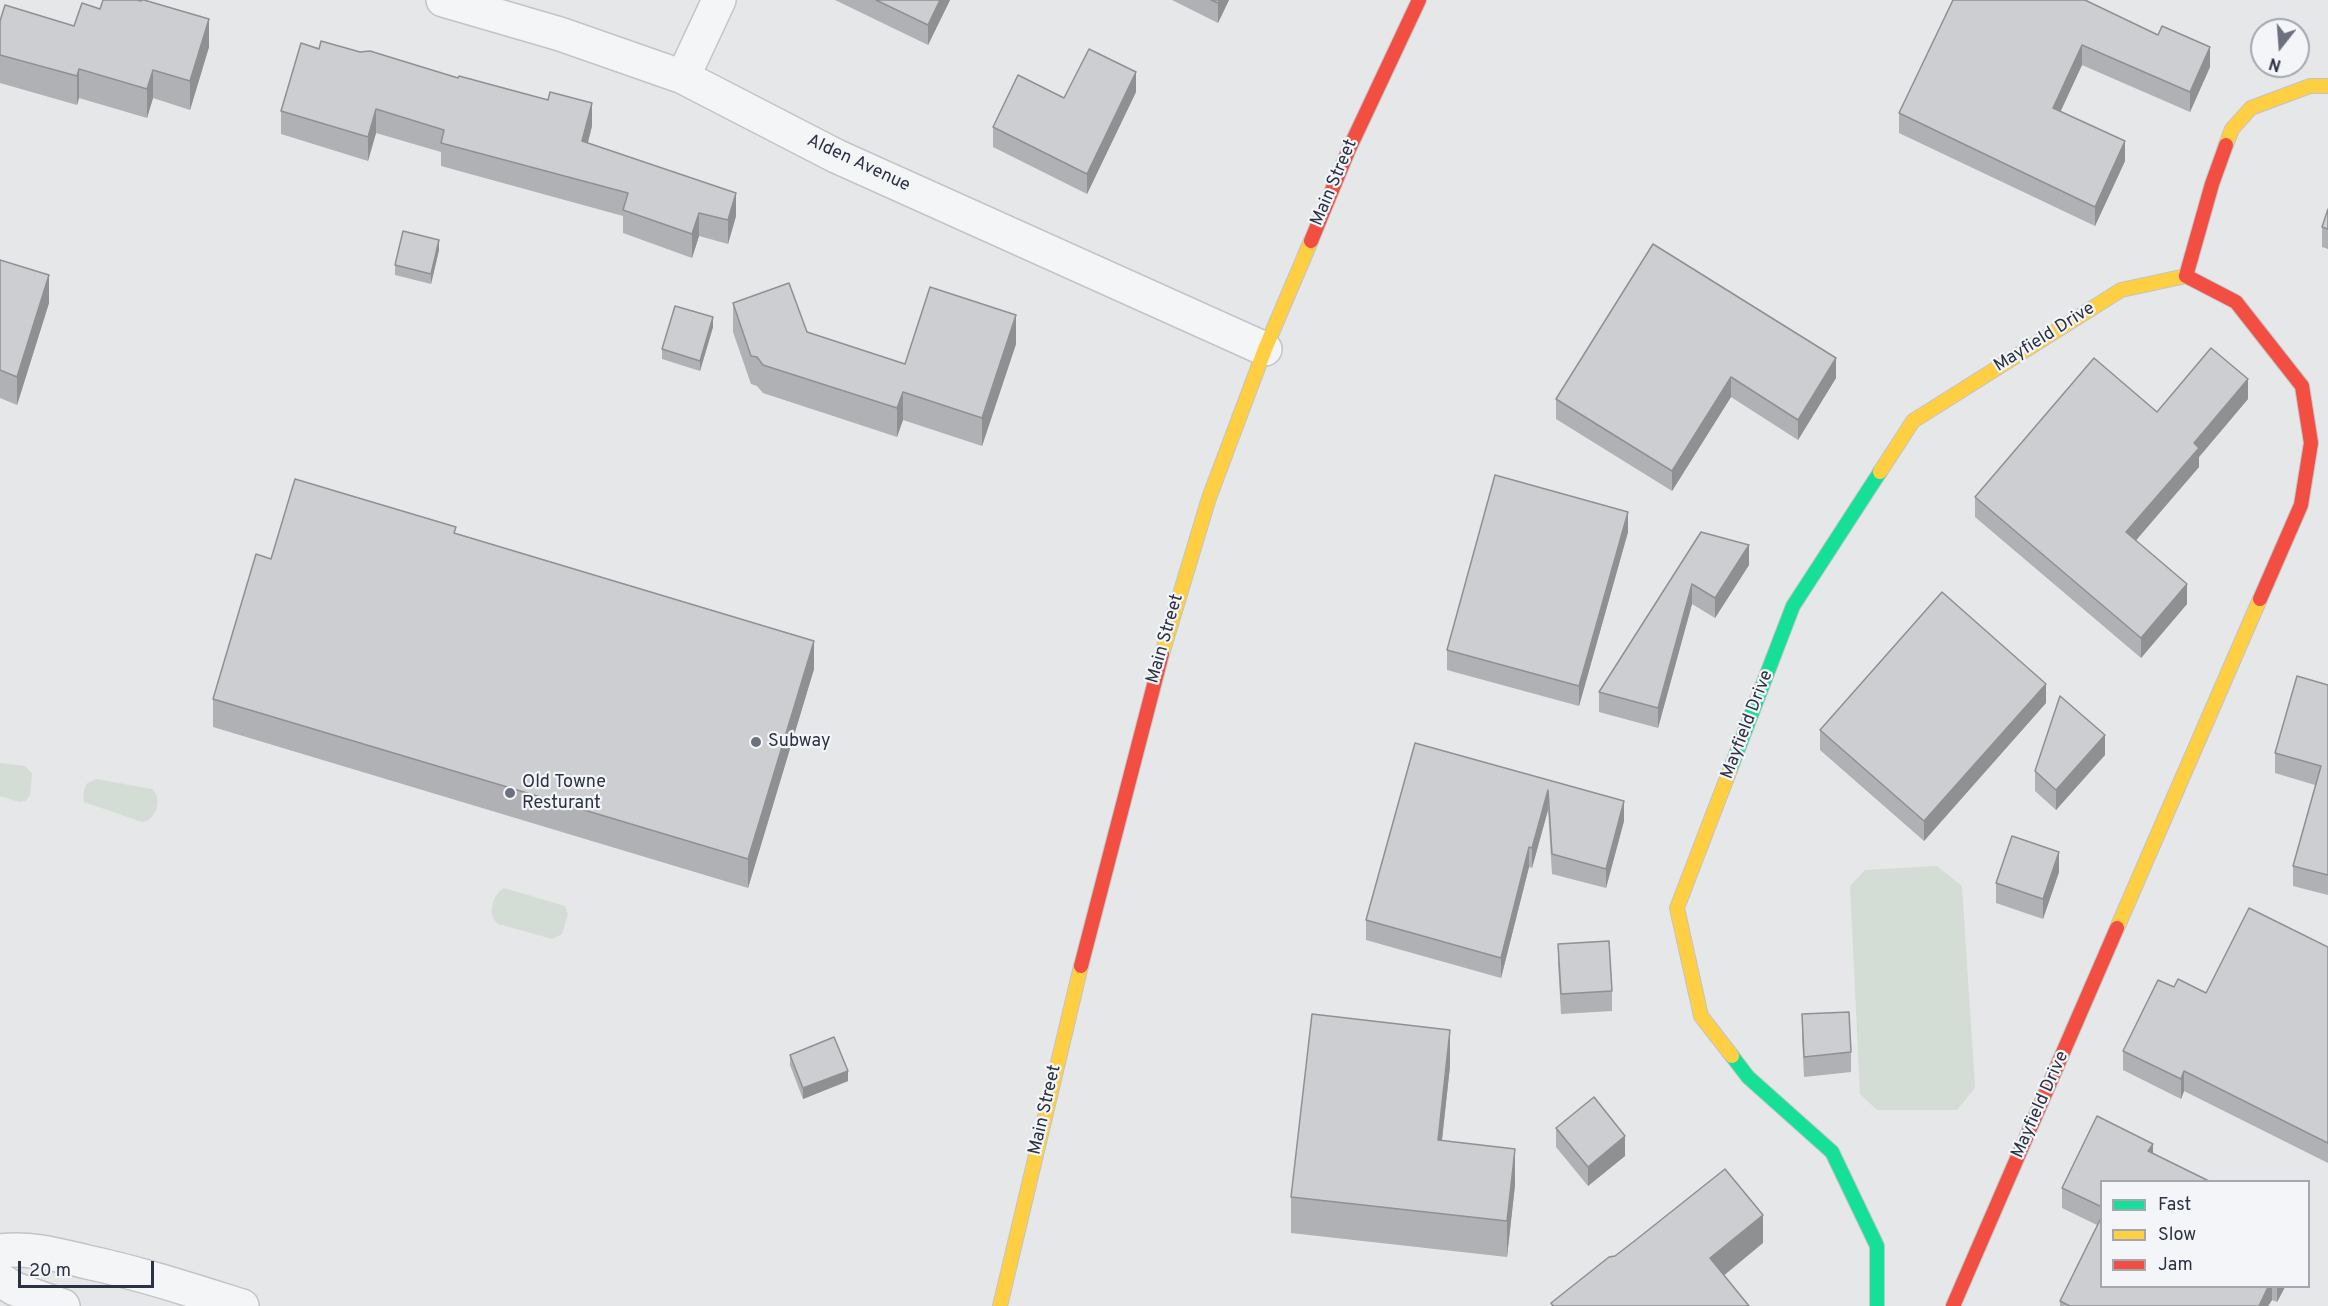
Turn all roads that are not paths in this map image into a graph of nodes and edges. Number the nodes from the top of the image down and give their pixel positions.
1 (443, 0) edge
2 (719, 0) edge
3 (1419, 0) edge
4 (683, 77) junction
5 (2328, 86) edge
6 (2186, 276) junction
7 (1265, 349) junction
8 (0, 1251) edge
9 (0, 1280) edge
10 (169, 1295) edge
11 (63, 1306) edge
12 (242, 1306) edge
13 (1000, 1306) edge
14 (1877, 1306) edge
15 (1953, 1306) edge

1 - 4 street, Alden Avenue
2 - 4 street
3 - 7 street, Main Street
4 - 7 street, Alden Avenue
5 - 6 street
6 - 14 street, Mayfield Drive
6 - 15 street, Mayfield Drive
7 - 13 street, Main Street
8 - 10 street
9 - 11 street
10 - 12 street

